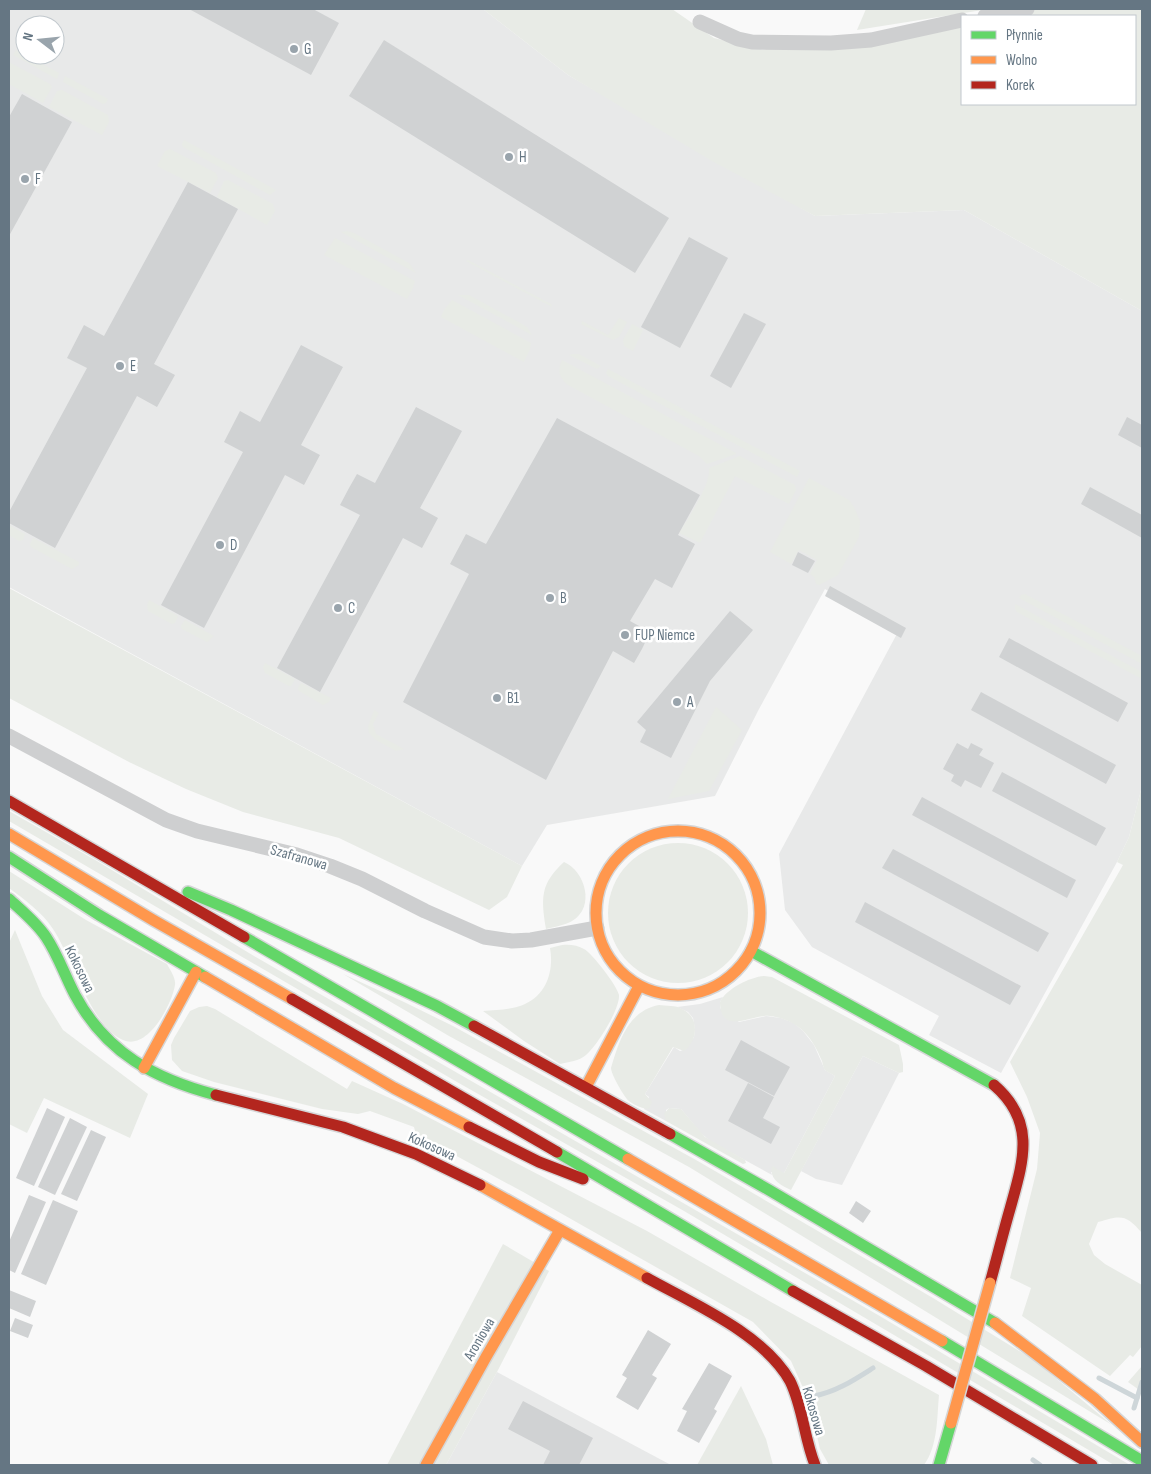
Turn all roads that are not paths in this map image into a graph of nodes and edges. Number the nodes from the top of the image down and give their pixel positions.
1 (1028, 9) edge
2 (991, 15) edge
3 (961, 20) edge
4 (700, 22) dead end
5 (9, 736) edge
6 (9, 801) edge
7 (9, 834) edge
8 (9, 857) edge
9 (114, 862) junction
10 (9, 899) edge
11 (597, 928) junction
12 (751, 952) junction
13 (196, 972) junction
14 (639, 986) junction
15 (144, 1068) junction
16 (586, 1087) junction
17 (646, 1205) junction
18 (560, 1230) junction
19 (1142, 1442) edge
20 (1142, 1461) edge
21 (426, 1465) edge
22 (815, 1465) edge
23 (939, 1465) edge
24 (1092, 1465) edge

1 - 2 street
3 - 4 street
5 - 11 street, Szafranowa
6 - 9 main road
7 - 17 main road
8 - 13 main road
9 - 16 main road
9 - 20 main road
10 - 15 main road, Kokosowa
11 - 12 main road
11 - 14 main road
12 - 14 main road
12 - 23 main road, bridge
13 - 15 main road
13 - 17 main road
14 - 16 main road
15 - 18 main road, Kokosowa
16 - 19 main road
17 - 24 main road
18 - 21 main road, Aroniowa
18 - 22 main road, Kokosowa

